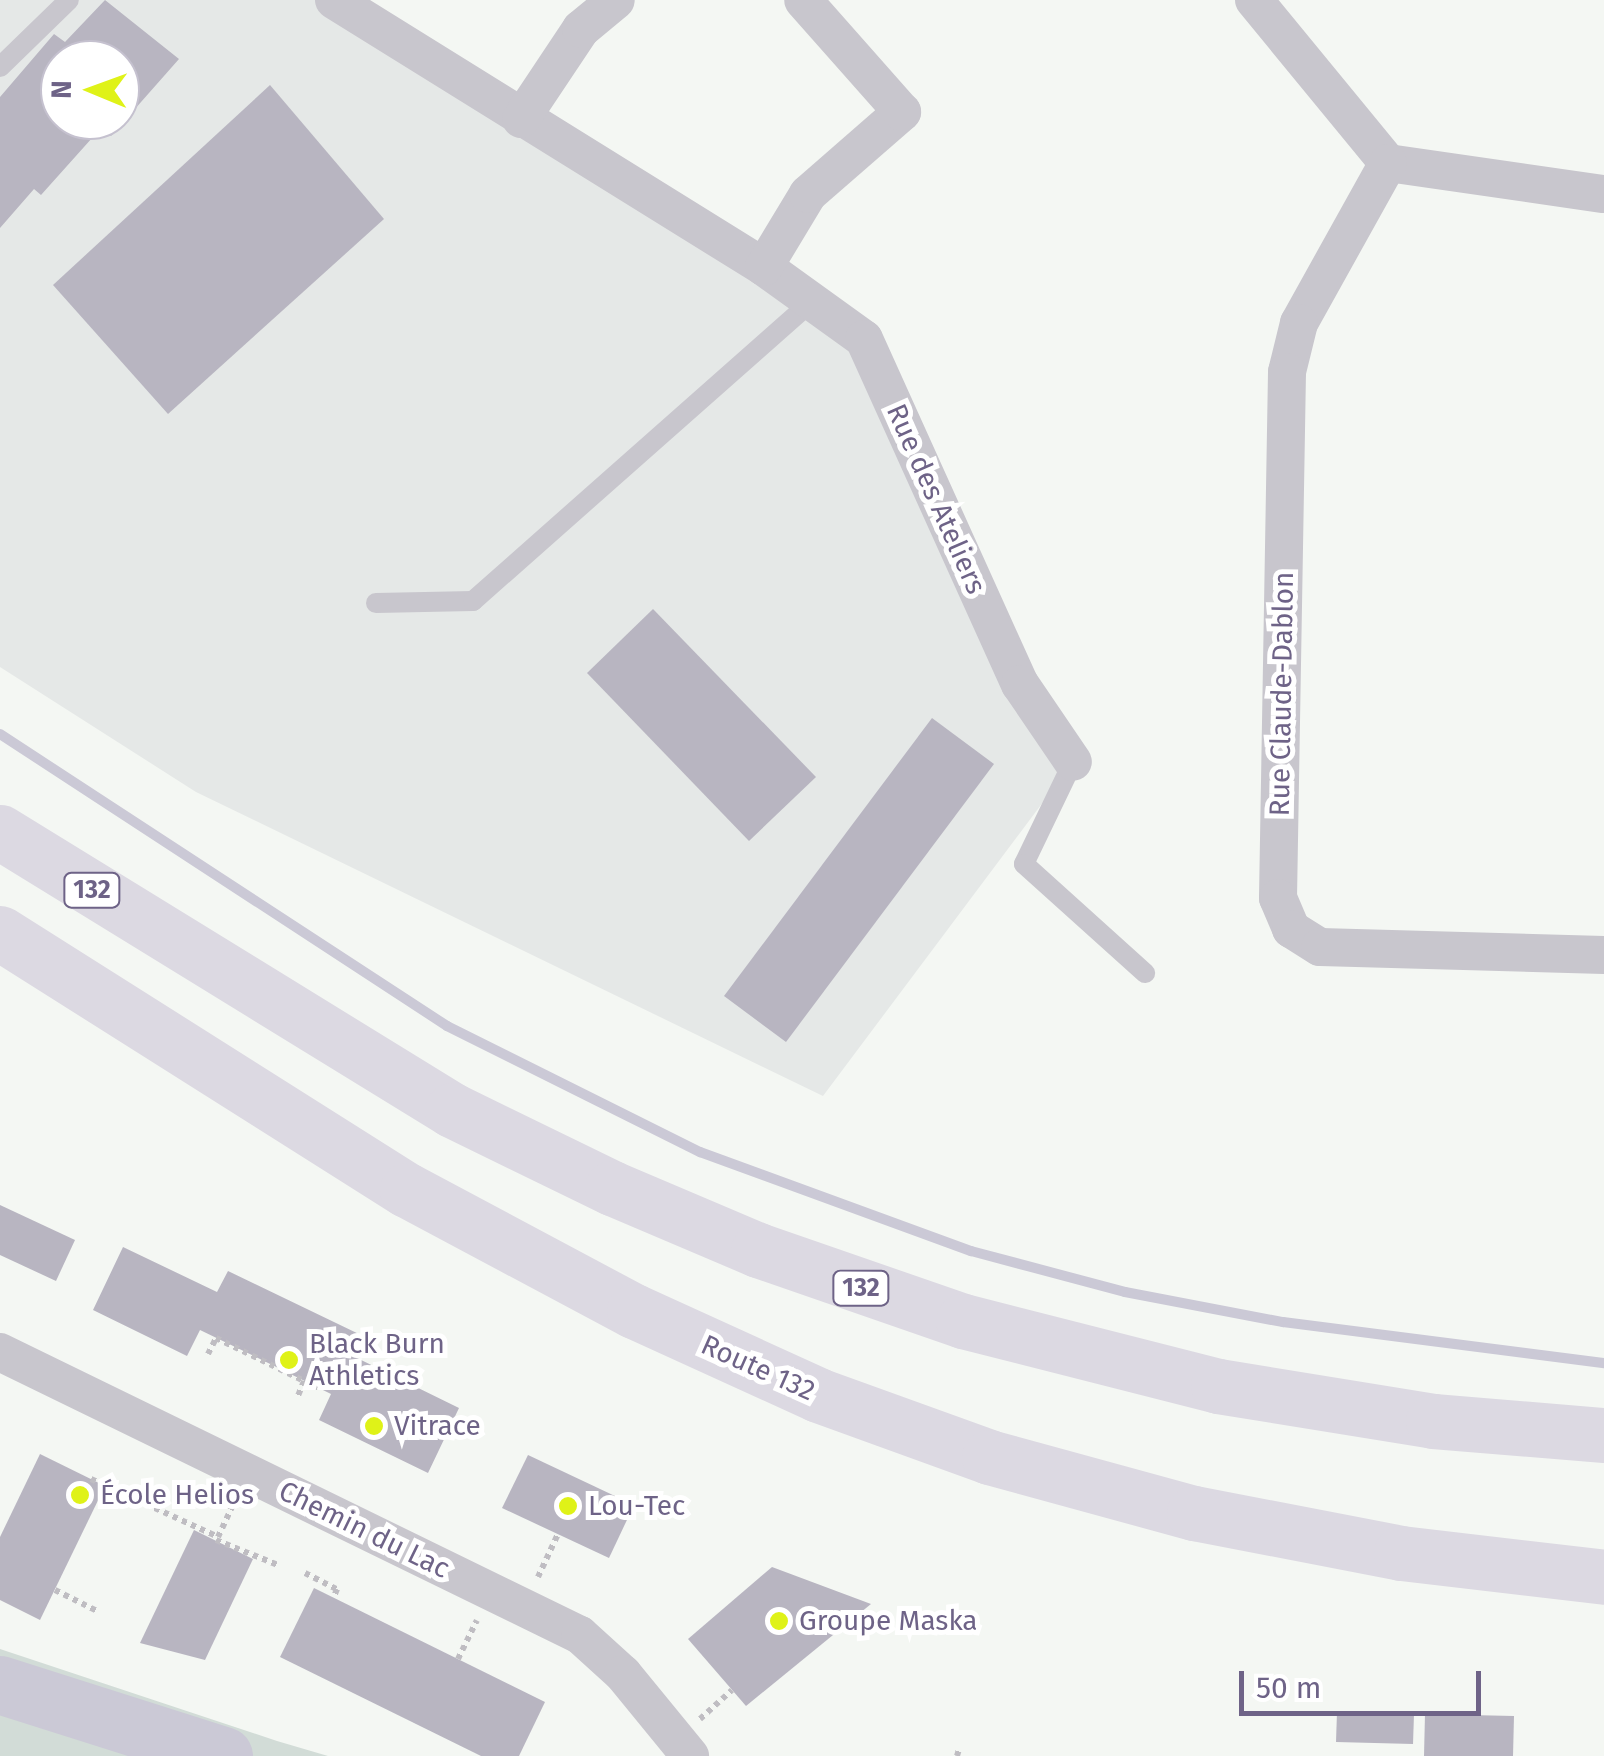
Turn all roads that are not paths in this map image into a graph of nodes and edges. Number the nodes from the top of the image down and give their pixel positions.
1 (69, 0) edge
2 (334, 0) edge
3 (616, 0) edge
4 (803, 0) edge
5 (1254, 0) edge
6 (0, 67) edge
7 (521, 119) junction
8 (1388, 163) junction
9 (1604, 194) edge
10 (764, 268) junction
11 (809, 304) junction
12 (376, 602) dead end
13 (1073, 762) joint
14 (0, 832) edge
15 (0, 933) edge
16 (1604, 955) edge
17 (1145, 973) dead end
18 (0, 1352) edge
19 (1604, 1435) edge
20 (1604, 1577) edge
21 (695, 1738) edge

1 - 6 lane
2 - 7 street, Rue des Ateliers
3 - 7 street
4 - 10 street
5 - 8 street
7 - 10 street, Rue des Ateliers
8 - 9 street
8 - 16 street, Rue Claude-Dablon
10 - 11 street, Rue des Ateliers
11 - 12 lane
11 - 13 street, Rue des Ateliers
13 - 17 lane
14 - 19 highway, 132
15 - 20 highway, Route 132
18 - 21 street, Chemin du Lac

